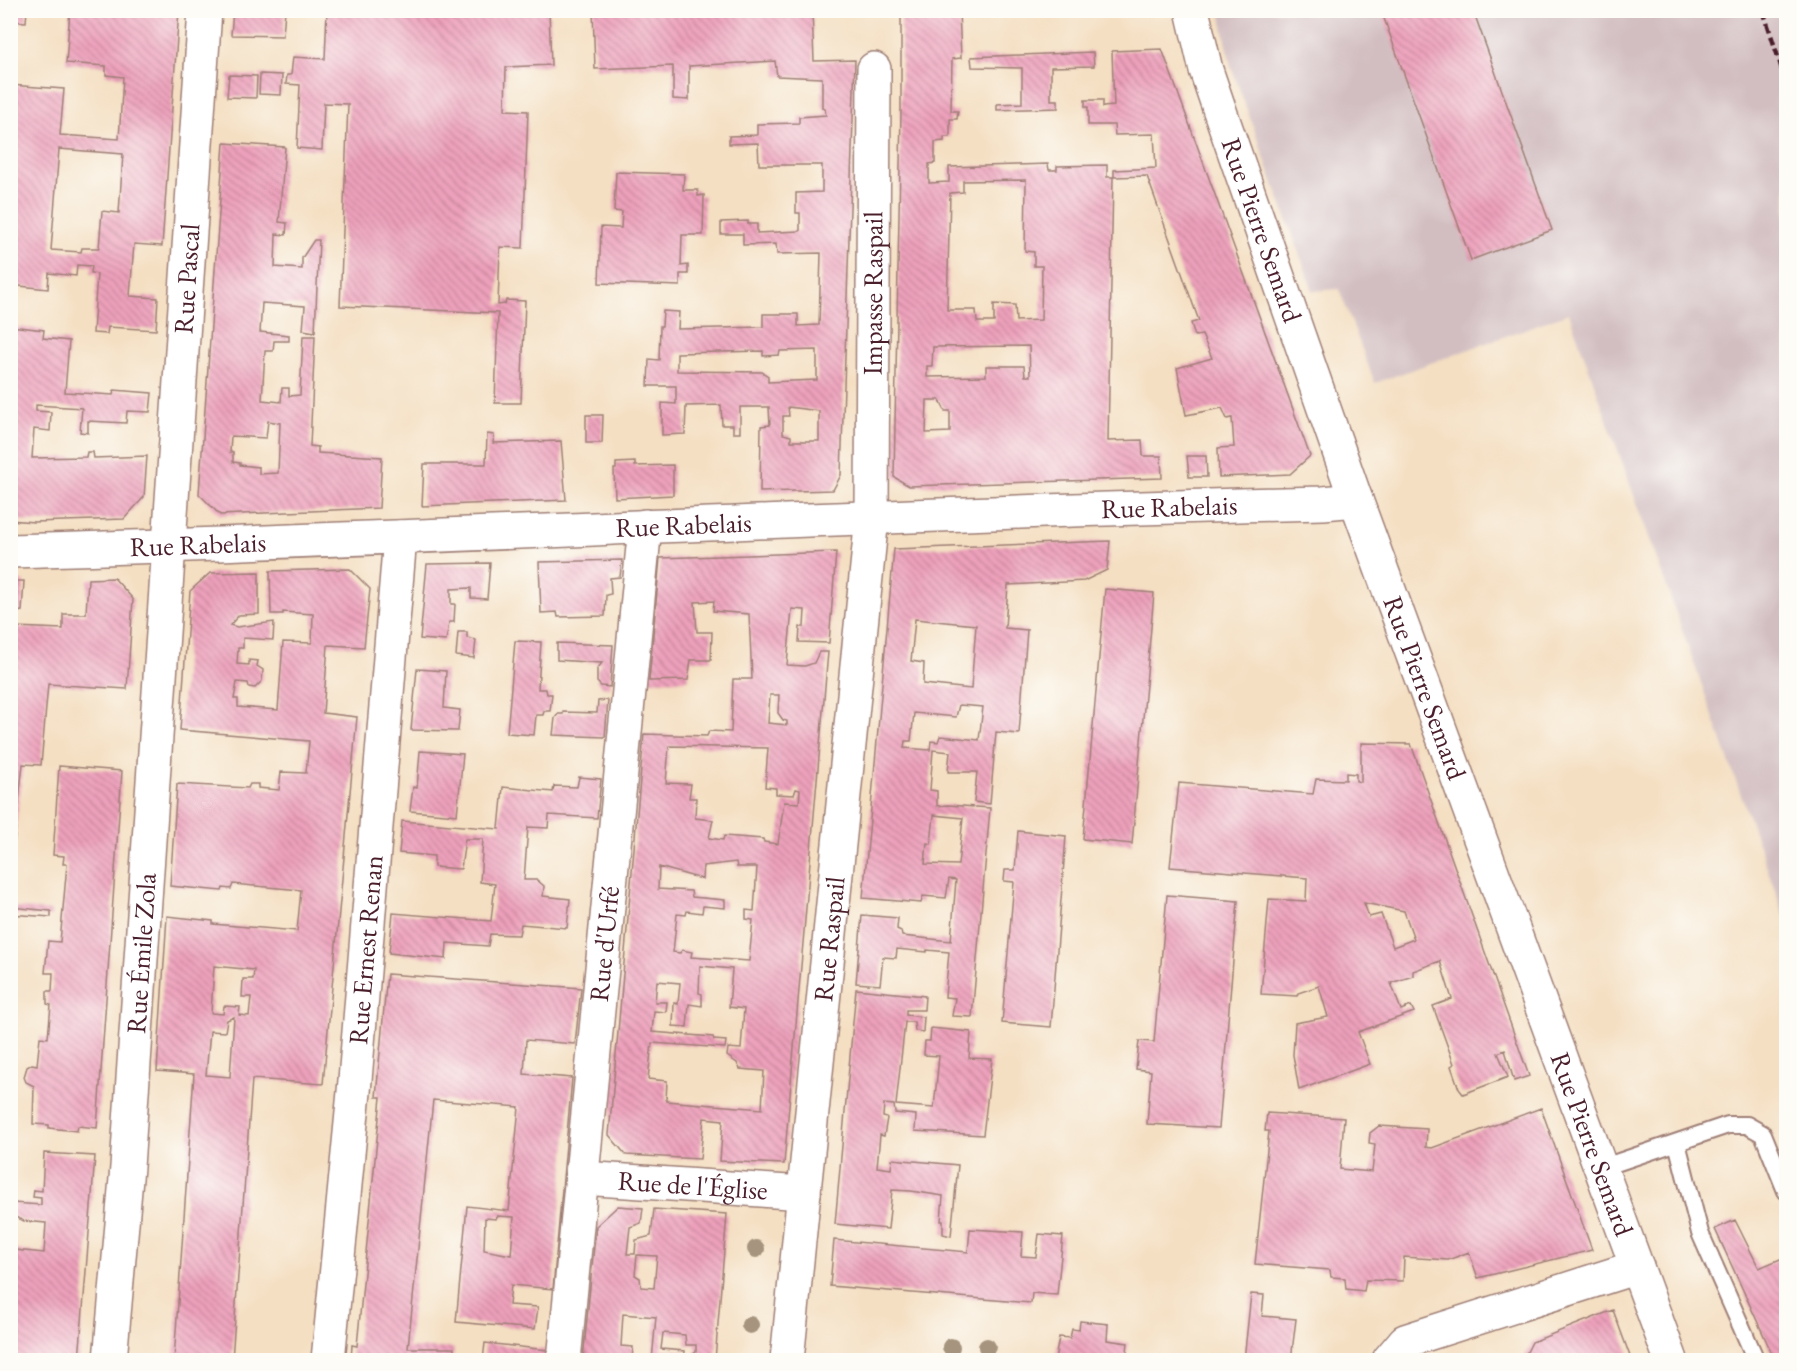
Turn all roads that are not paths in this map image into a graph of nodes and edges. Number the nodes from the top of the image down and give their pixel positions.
1 (205, 10) edge
2 (1192, 10) edge
3 (874, 69) dead end
4 (1356, 500) junction
5 (872, 517) junction
6 (645, 526) junction
7 (400, 537) junction
8 (170, 547) junction
9 (10, 551) edge
10 (1677, 1143) junction
11 (1601, 1168) junction
12 (582, 1178) junction
13 (1786, 1191) edge
14 (804, 1193) junction
15 (1637, 1267) junction
16 (110, 1360) edge
17 (328, 1360) edge
18 (564, 1360) edge
19 (787, 1360) edge
20 (1389, 1360) edge
21 (1671, 1360) edge
22 (1756, 1360) edge

1 - 8 street, Rue Pascal
2 - 4 street, Rue Pierre Semard
3 - 5 street, Impasse Raspail
4 - 5 street, Rue Rabelais
4 - 11 street, Rue Pierre Semard
5 - 6 street, Rue Rabelais
5 - 14 street, Rue Raspail
6 - 7 street, Rue Rabelais
6 - 12 street, Rue d'Urfé
7 - 8 street, Rue Rabelais
7 - 17 street, Rue Ernest Renan
8 - 9 street, Rue Rabelais
8 - 16 street, Rue Émile Zola
10 - 11 lane
10 - 13 lane
10 - 22 lane
11 - 15 street, Rue Pierre Semard
12 - 14 street, Rue de l'Église
12 - 18 street, Rue d'Urfé
14 - 19 street, Rue Raspail
15 - 20 street
15 - 21 street, Rue Pierre Semard

